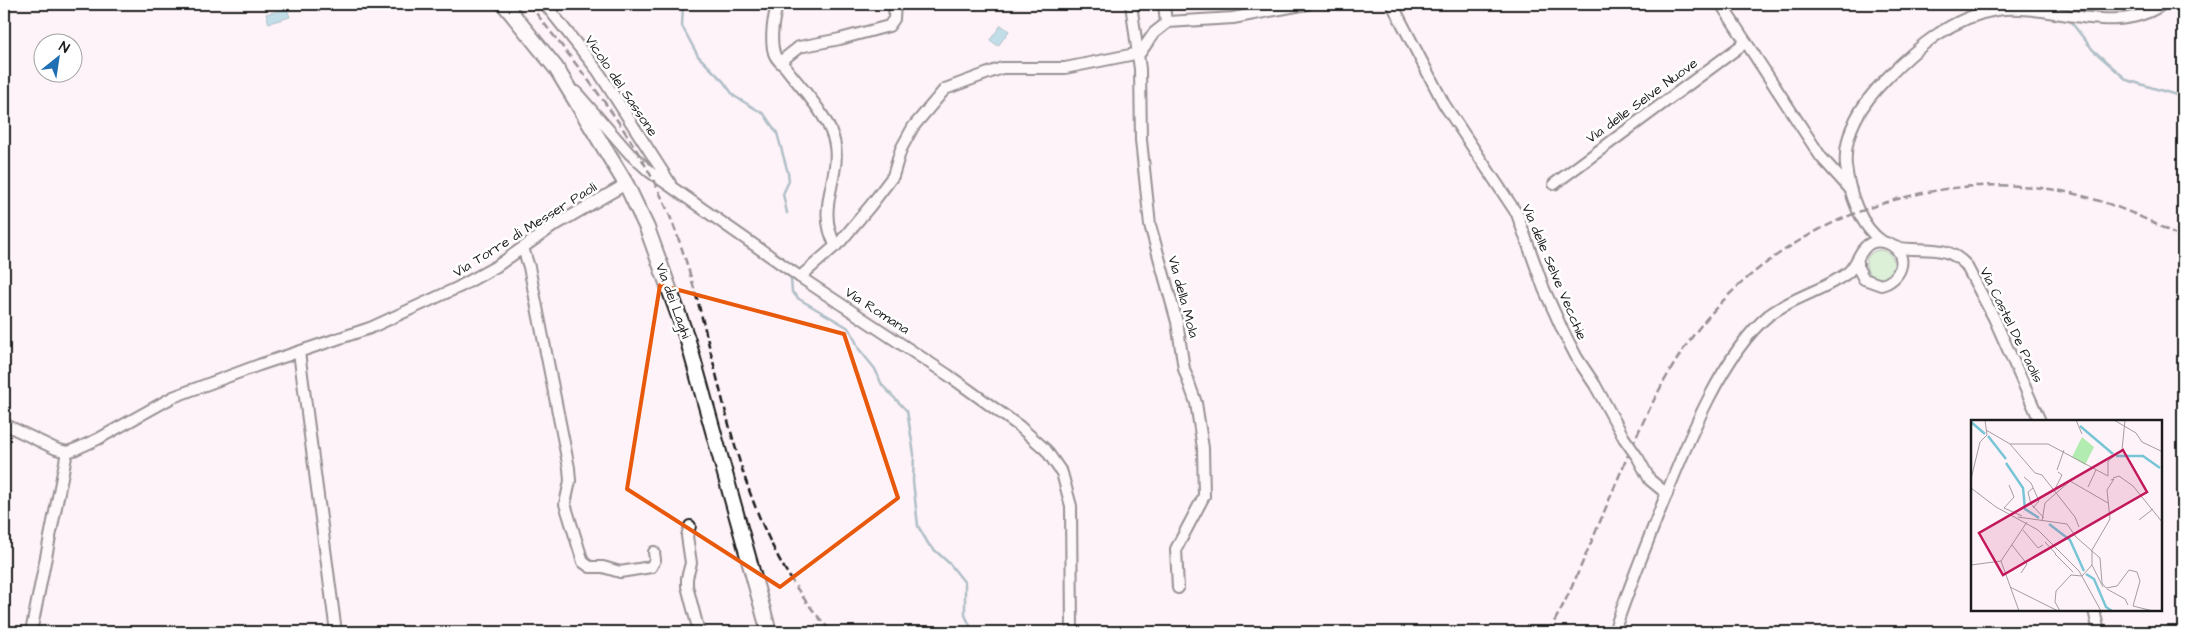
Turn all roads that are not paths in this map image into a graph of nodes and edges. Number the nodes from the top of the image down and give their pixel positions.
1 (504, 4) edge
2 (545, 4) edge
3 (778, 4) edge
4 (895, 4) edge
5 (1132, 4) edge
6 (1164, 4) edge
7 (1307, 4) edge
8 (1392, 4) edge
9 (1722, 4) edge
10 (2164, 4) edge
11 (1166, 23) junction
12 (1746, 42) junction
13 (1138, 54) junction
14 (780, 62) junction
15 (556, 68) junction
16 (626, 184) junction
17 (1554, 184) dead end
18 (672, 186) junction
19 (1851, 190) junction
20 (1866, 226) junction
21 (1883, 242) junction
22 (836, 246) junction
23 (1894, 247) junction
24 (522, 248) junction
25 (1864, 248) junction
26 (1916, 250) junction
27 (1858, 262) junction
28 (1902, 266) junction
29 (1860, 274) junction
30 (800, 277) junction
31 (1838, 279) junction
32 (299, 352) junction
33 (2040, 420) edge
34 (4, 424) edge
35 (67, 452) junction
36 (1667, 494) junction
37 (690, 526) dead end
38 (654, 552) dead end
39 (1178, 588) dead end
40 (2094, 611) edge
41 (31, 632) edge
42 (336, 632) edge
43 (699, 632) edge
44 (768, 632) edge
45 (1072, 632) edge
46 (1614, 632) edge
47 (2099, 632) edge

1 - 15 main road, Via dei Laghi
2 - 18 street, Vicolo del Sassone
3 - 14 street
4 - 14 street
5 - 13 street, Via della Mola
6 - 11 street
7 - 11 street
8 - 36 street, Via delle Selve Vecchie, bridge
9 - 12 street
10 - 19 street
11 - 13 street
12 - 17 street, Via delle Selve Nuove
12 - 19 street
13 - 22 street
13 - 39 street, Via della Mola
14 - 22 street
15 - 16 main road, Via dei Laghi
15 - 18 street, Via Romana
16 - 24 street, Via Torre di Messer Paoli
16 - 44 main road, Via dei Laghi
18 - 30 street, Via Romana
19 - 20 street
20 - 21 street
20 - 25 street
21 - 23 street
21 - 25 street
22 - 30 street
23 - 26 street, Via Castel De Paolis
23 - 28 street
24 - 32 street, Via Torre di Messer Paoli
24 - 38 street
25 - 27 street
26 - 28 street
26 - 33 street, Via Castel De Paolis
27 - 29 street
27 - 31 street
28 - 29 street
29 - 31 street
30 - 45 street, Via Romana
31 - 36 street
32 - 35 street, Via Torre di Messer Paoli
32 - 42 street
34 - 35 street
35 - 41 street
36 - 46 street
37 - 43 street
40 - 47 street

